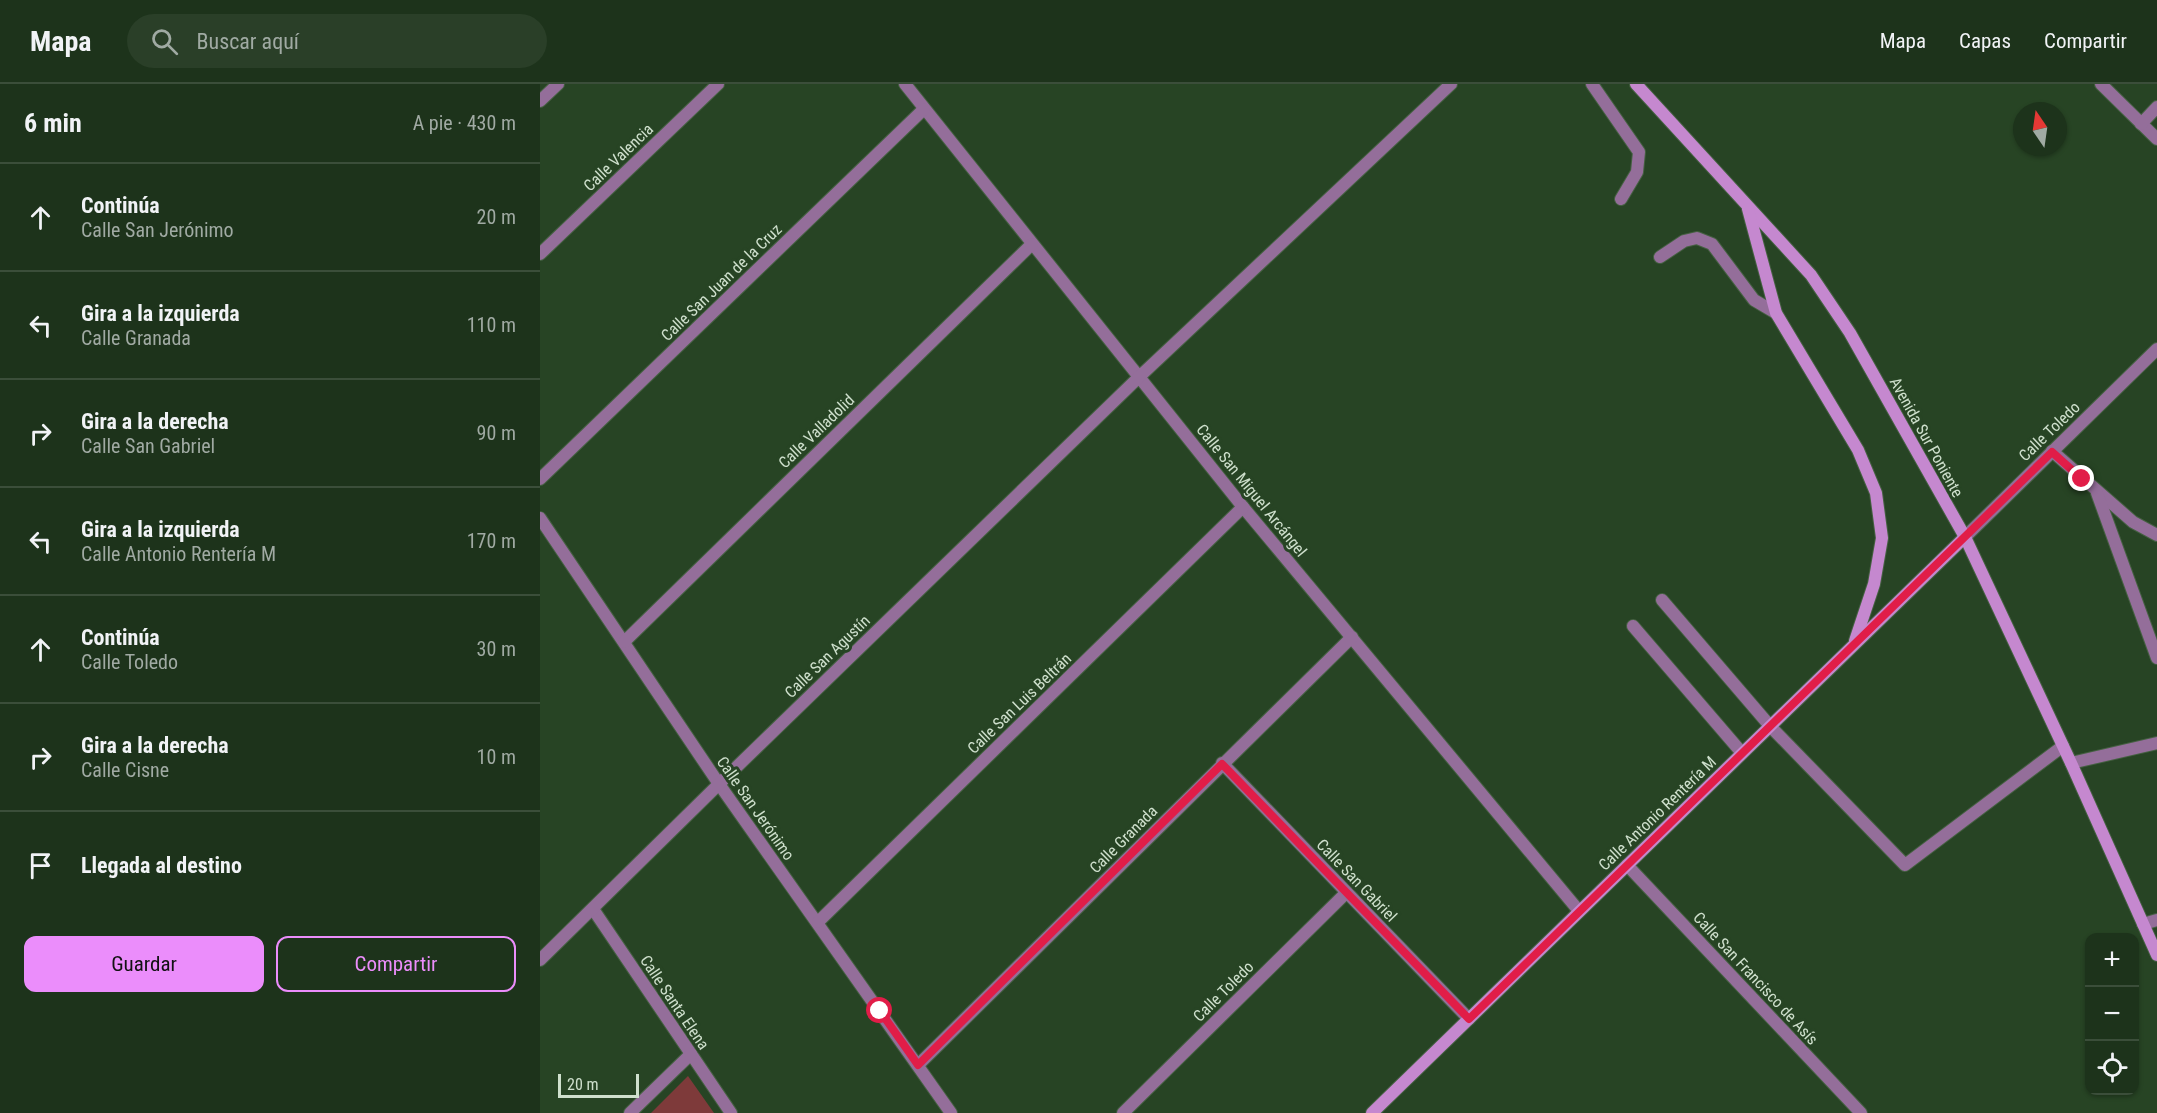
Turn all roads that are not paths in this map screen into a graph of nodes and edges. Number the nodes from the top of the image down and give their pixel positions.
1 (558, 84) edge
2 (718, 84) edge
3 (904, 84) edge
4 (1451, 84) edge
5 (1592, 84) edge
6 (1636, 84) edge
7 (2101, 84) edge
8 (540, 100) edge
9 (2157, 107) edge
10 (924, 109) junction
11 (2141, 124) junction
12 (2157, 139) edge
13 (1621, 199) dead end
14 (1747, 205) junction
15 (1032, 244) junction
16 (540, 254) edge
17 (1660, 257) dead end
18 (1776, 314) junction
19 (2157, 349) edge
20 (1138, 378) junction
21 (2052, 452) junction
22 (540, 479) edge
23 (2097, 493) junction
24 (1244, 507) junction
25 (540, 518) edge
26 (2157, 535) edge
27 (1965, 537) junction
28 (1662, 600) dead end
29 (1633, 626) dead end
30 (1353, 637) junction
31 (624, 642) junction
32 (1854, 645) junction
33 (2157, 658) edge
34 (1770, 726) junction
35 (2157, 743) edge
36 (2063, 746) junction
37 (1742, 753) junction
38 (2071, 763) junction
39 (1222, 764) junction
40 (719, 784) junction
41 (1627, 865) junction
42 (1346, 893) junction
43 (593, 909) junction
44 (1580, 911) junction
45 (2157, 920) edge
46 (818, 922) junction
47 (2143, 924) junction
48 (2157, 955) edge
49 (540, 960) edge
50 (1469, 1019) junction
51 (691, 1054) junction
52 (918, 1065) junction
53 (630, 1113) edge
54 (731, 1113) edge
55 (951, 1113) edge
56 (1123, 1113) edge
57 (1372, 1113) edge
58 (1861, 1113) edge

1 - 8 street
2 - 16 street, Calle Valencia
3 - 10 street, Calle San Miguel Arcángel
4 - 20 street, Calle San Agustín
5 - 13 street
6 - 14 main road, Avenida Sur Poniente
7 - 11 street
9 - 11 street
10 - 15 street, Calle San Miguel Arcángel
10 - 22 street, Calle San Juan de la Cruz
11 - 12 street
14 - 18 main road
14 - 27 main road, Avenida Sur Poniente
15 - 20 street, Calle San Miguel Arcángel
15 - 31 street, Calle Valladolid
17 - 18 street
18 - 32 main road
19 - 21 street, Calle Toledo
20 - 24 street, Calle San Miguel Arcángel
20 - 40 street, Calle San Agustín
21 - 23 street
21 - 27 street, Calle Toledo
23 - 26 street
23 - 33 street
24 - 30 street, Calle San Miguel Arcángel
24 - 46 street, Calle San Luis Beltrán
25 - 31 street, Calle San Jerónimo
27 - 32 main road, Calle Antonio Rentería M
27 - 36 main road, Avenida Sur Poniente
28 - 34 street
29 - 37 street
30 - 39 street, Calle Granada
30 - 44 street, Calle San Miguel Arcángel
31 - 40 street, Calle San Jerónimo
32 - 34 main road, Calle Antonio Rentería M
34 - 36 street
34 - 37 main road, Calle Antonio Rentería M
35 - 38 street
36 - 38 main road, Avenida Sur Poniente
37 - 41 main road, Calle Antonio Rentería M
38 - 47 main road, Avenida Sur Poniente
39 - 42 street, Calle San Gabriel
39 - 52 street, Calle Granada
40 - 43 street, Calle San Agustín
40 - 46 street, Calle San Jerónimo
41 - 44 main road, Calle Antonio Rentería M
41 - 58 street, Calle San Francisco de Asís
42 - 50 street, Calle San Gabriel
42 - 56 street, Calle Toledo
43 - 49 street, Calle San Agustín
43 - 51 street, Calle Santa Elena
44 - 50 main road, Calle Antonio Rentería M
45 - 47 street
46 - 52 street, Calle San Jerónimo
47 - 48 main road, Avenida Sur Poniente
50 - 57 main road, Calle Antonio Rentería M
51 - 53 street
51 - 54 street, Calle Santa Elena
52 - 55 street, Calle San Jerónimo

